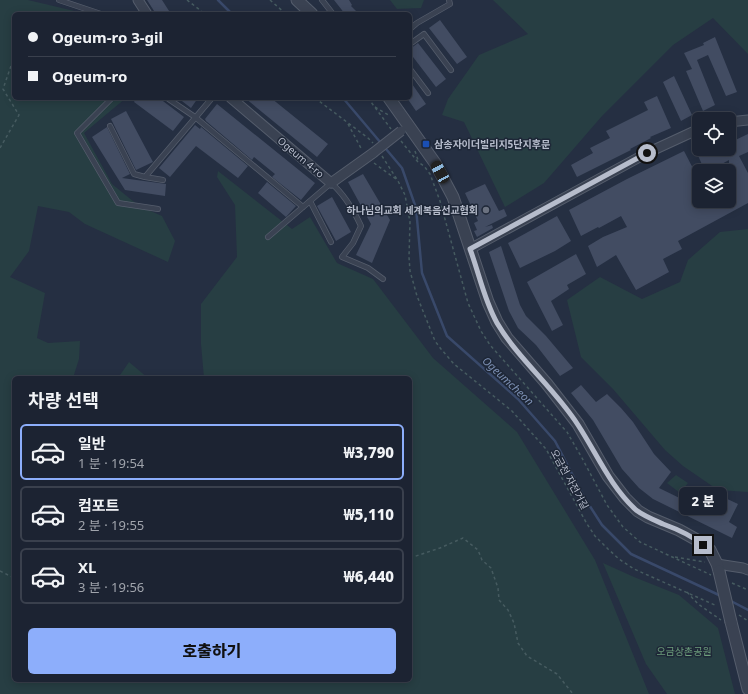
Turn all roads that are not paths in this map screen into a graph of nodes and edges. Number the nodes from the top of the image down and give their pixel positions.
1 (59, 0) edge
2 (138, 0) edge
3 (297, 0) edge
4 (322, 0) edge
5 (449, 0) edge
6 (95, 12) edge
7 (146, 12) edge
8 (310, 12) edge
9 (331, 12) edge
10 (412, 27) edge
11 (412, 43) edge
12 (451, 70) dead end
13 (412, 72) edge
14 (428, 93) dead end
15 (110, 100) edge
16 (170, 100) edge
17 (210, 100) edge
18 (233, 100) edge
19 (390, 100) edge
20 (195, 118) junction
21 (748, 120) edge
22 (736, 121) edge
23 (110, 126) dead end
24 (405, 128) junction
25 (692, 132) edge
26 (145, 177) junction
27 (163, 180) dead end
28 (331, 182) junction
29 (310, 201) junction
30 (303, 207) junction
31 (158, 209) dead end
32 (268, 237) dead end
33 (331, 242) dead end
34 (470, 249) junction
35 (383, 279) dead end
36 (715, 566) junction
37 (748, 570) edge
38 (748, 689) edge

1 - 6 lane
2 - 7 street
3 - 8 street
4 - 9 lane
5 - 10 lane
11 - 12 lane
13 - 14 lane
15 - 31 lane
16 - 20 lane
17 - 20 lane
18 - 28 street, Ogeum 4-ro
19 - 24 street
20 - 26 lane
20 - 30 lane
21 - 22 street
23 - 26 lane
24 - 28 street, Ogeum 4-ro, bridge
24 - 34 street
25 - 34 street
26 - 27 lane
28 - 29 lane
28 - 35 lane
29 - 30 lane
29 - 33 lane
30 - 32 lane
34 - 36 street
36 - 37 street
36 - 38 street, bridge

